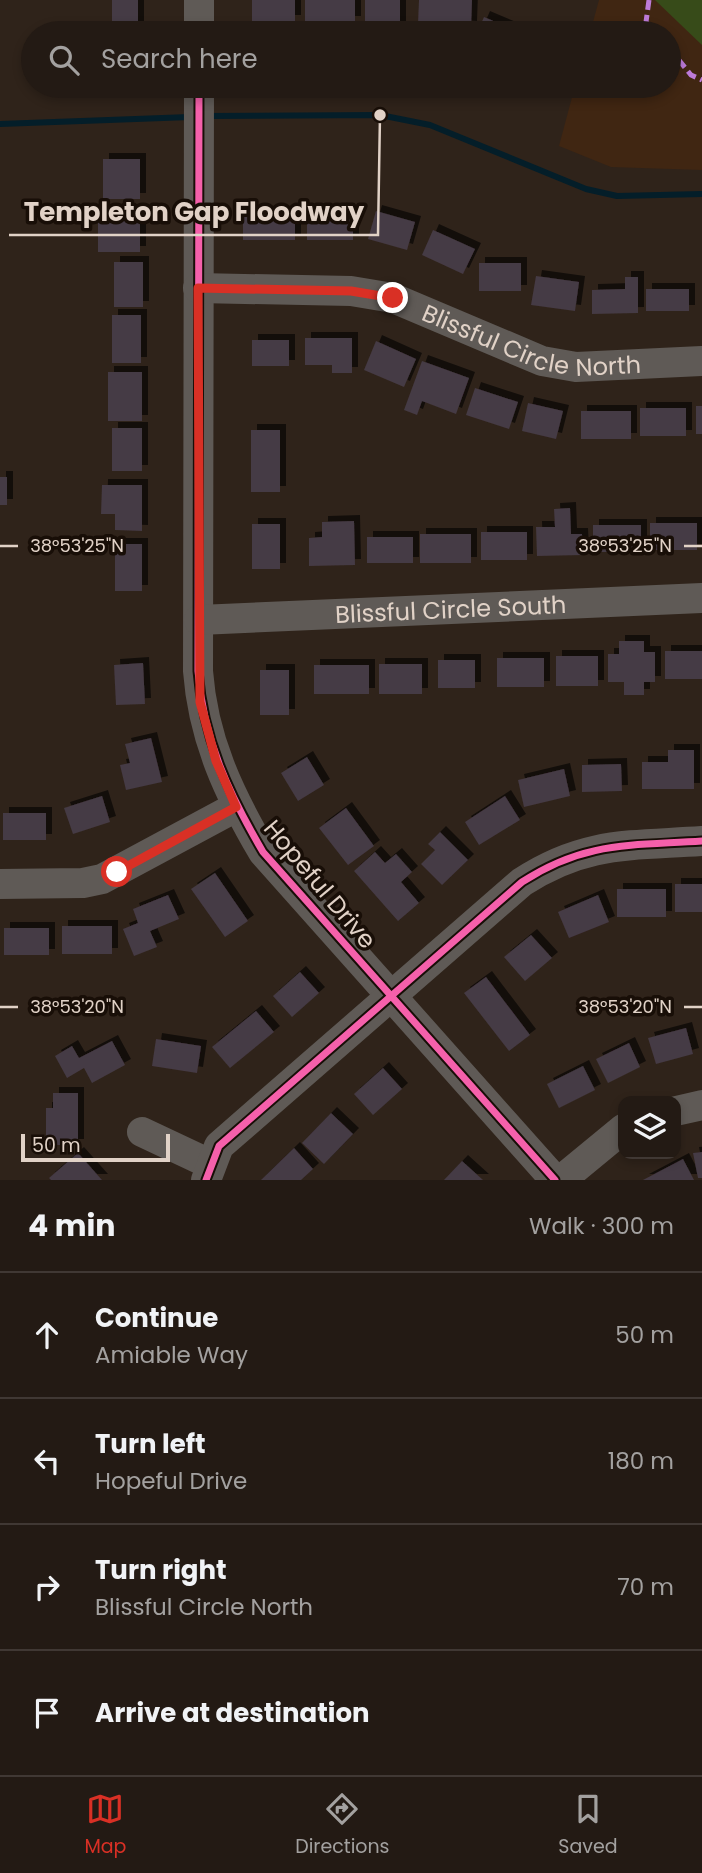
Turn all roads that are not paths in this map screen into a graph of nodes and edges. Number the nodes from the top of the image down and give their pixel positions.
1 (199, 0) edge
2 (199, 21) edge
3 (199, 106) edge
4 (198, 288) junction
5 (702, 361) edge
6 (702, 598) edge
7 (199, 620) junction
8 (236, 807) junction
9 (702, 841) edge
10 (0, 884) edge
11 (392, 998) junction
12 (702, 1105) edge
13 (681, 1110) edge
14 (142, 1132) dead end
15 (618, 1133) edge
16 (208, 1172) edge
17 (555, 1180) edge
18 (561, 1180) edge

1 - 2 street
3 - 4 street, Hopeful Drive
4 - 5 street, Blissful Circle North
4 - 7 street, Hopeful Drive
6 - 7 street, Blissful Circle South
7 - 8 street, Hopeful Drive
8 - 10 street
8 - 11 street, Hopeful Drive
9 - 11 street
11 - 16 street
11 - 17 street, Hopeful Drive
12 - 13 street
14 - 16 street
15 - 18 street

